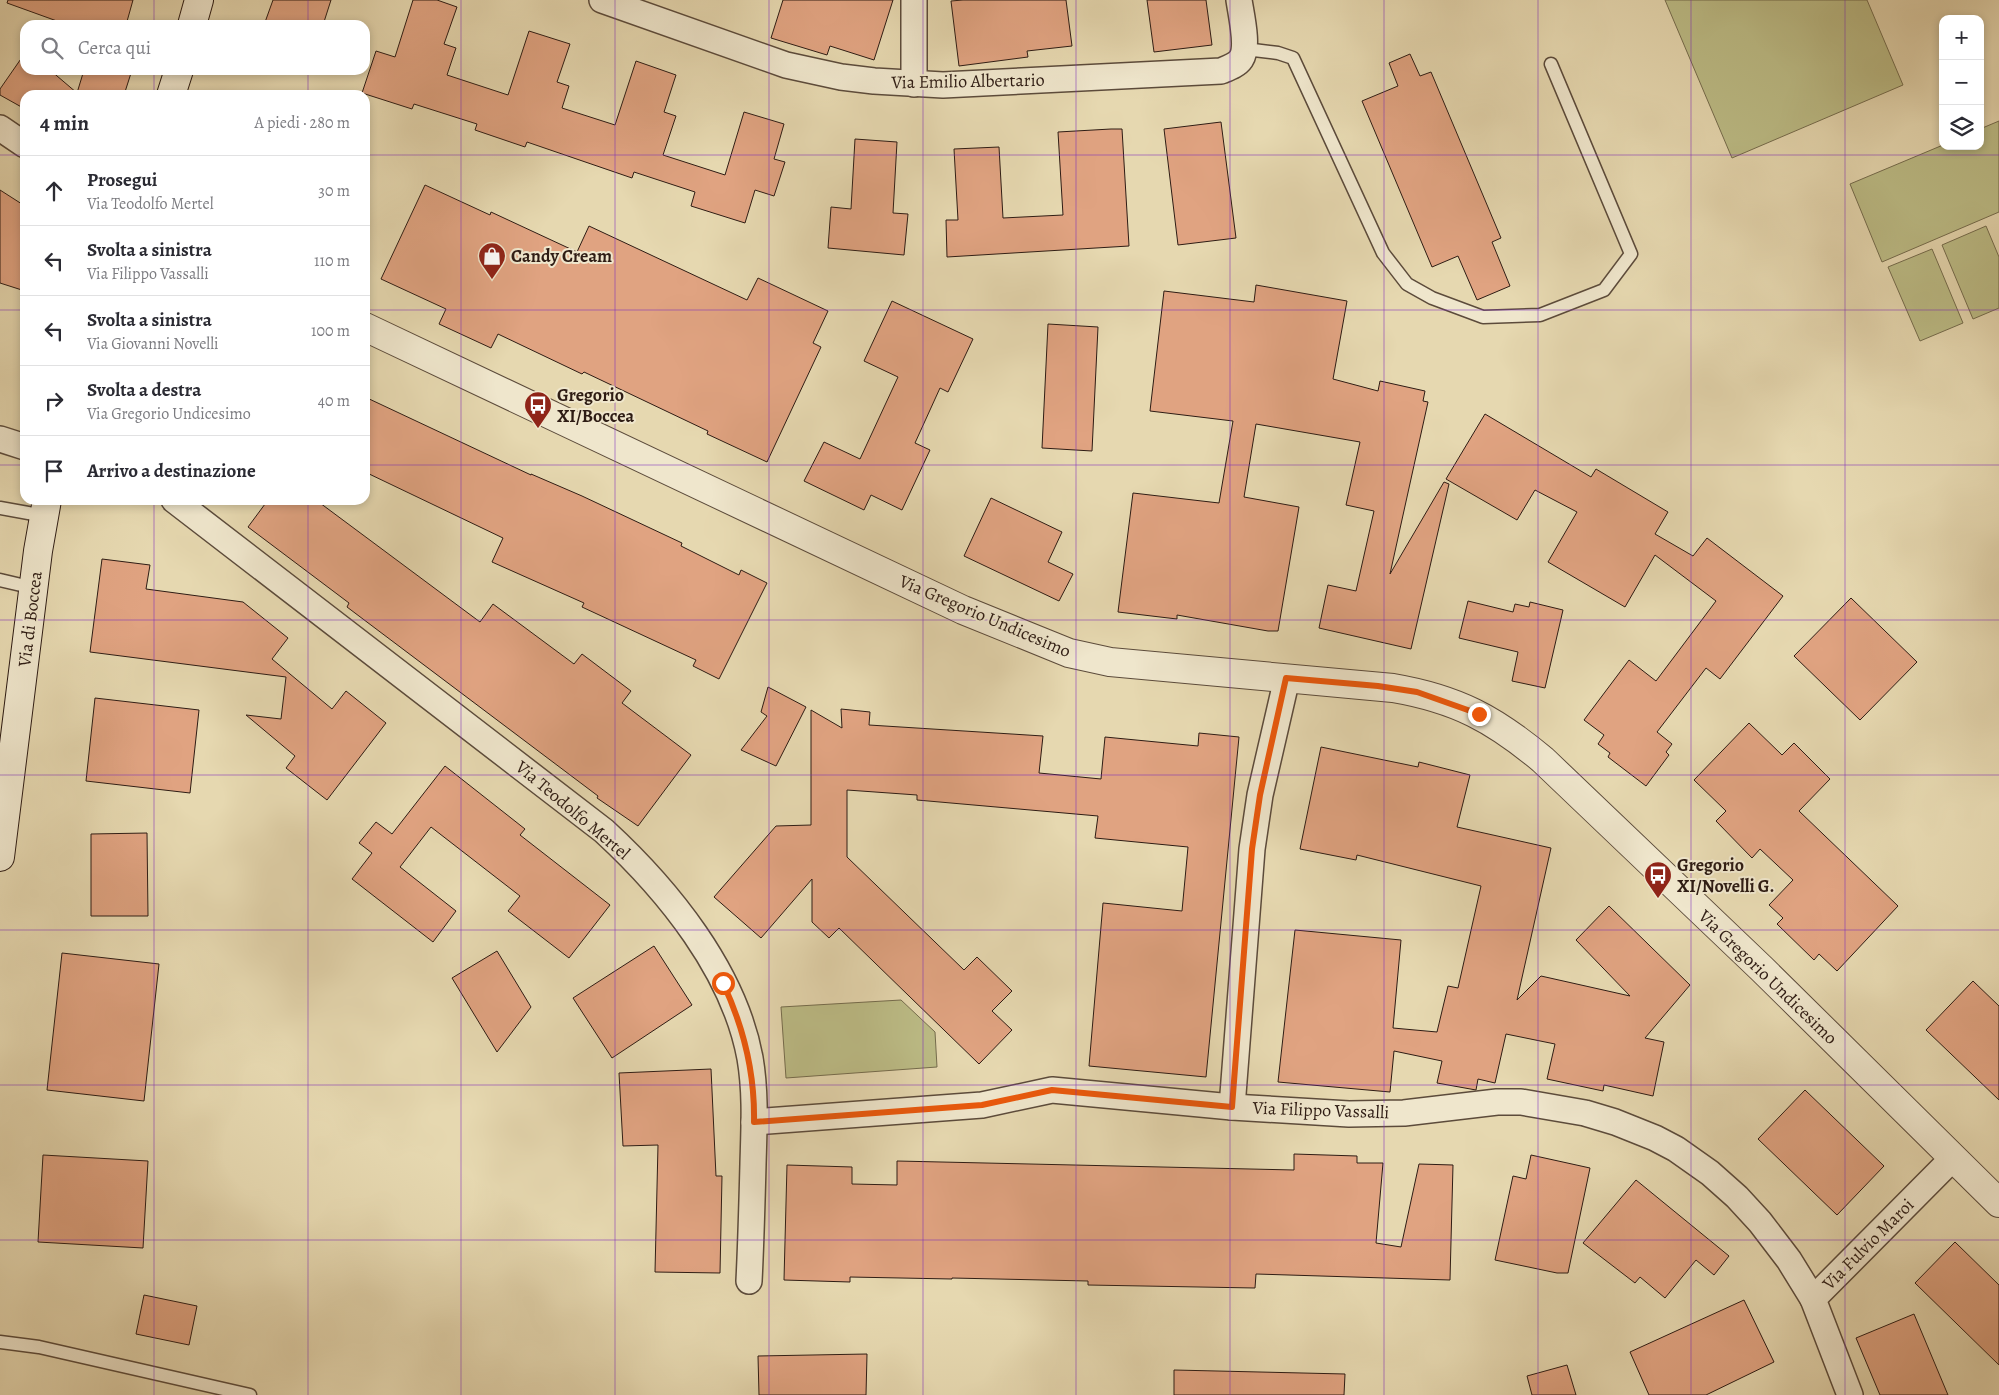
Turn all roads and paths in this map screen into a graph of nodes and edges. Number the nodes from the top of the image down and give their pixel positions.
1 (199, 0) edge
2 (602, 0) edge
3 (914, 0) edge
4 (1239, 0) edge
5 (193, 20) edge
6 (1245, 49) junction
7 (1551, 64) dead end
8 (177, 75) edge
9 (914, 84) junction
10 (173, 90) edge
11 (0, 128) edge
12 (20, 142) edge
13 (370, 329) edge
14 (0, 439) edge
15 (20, 445) edge
16 (180, 505) edge
17 (0, 508) edge
18 (46, 508) edge
19 (0, 580) edge
20 (34, 588) junction
21 (1286, 678) junction
22 (0, 857) edge
23 (1232, 1107) junction
24 (754, 1122) junction
25 (1952, 1158) junction
26 (1999, 1203) edge
27 (749, 1281) dead end
28 (1813, 1299) junction
29 (0, 1342) edge
30 (250, 1395) edge
31 (1850, 1395) edge

1 - 5 street
2 - 9 street, Via Emilio Albertario
3 - 9 street
4 - 6 street
6 - 7 lane
6 - 9 street, Via Emilio Albertario
8 - 10 street
11 - 12 street
13 - 21 street, Via Gregorio Undicesimo
14 - 15 street
16 - 24 street, Via Teodolfo Mertel
17 - 18 lane
18 - 20 street, Via di Boccea
19 - 20 lane
20 - 22 street, Via di Boccea
21 - 23 street
21 - 25 street, Via Gregorio Undicesimo
23 - 24 street, Via Filippo Vassalli
23 - 28 street, Via Filippo Vassalli
24 - 27 street, Via Teodolfo Mertel
25 - 26 street, Via Gregorio Undicesimo
25 - 28 street, Via Fulvio Maroi
28 - 31 street, Via Fulvio Maroi
29 - 30 lane

